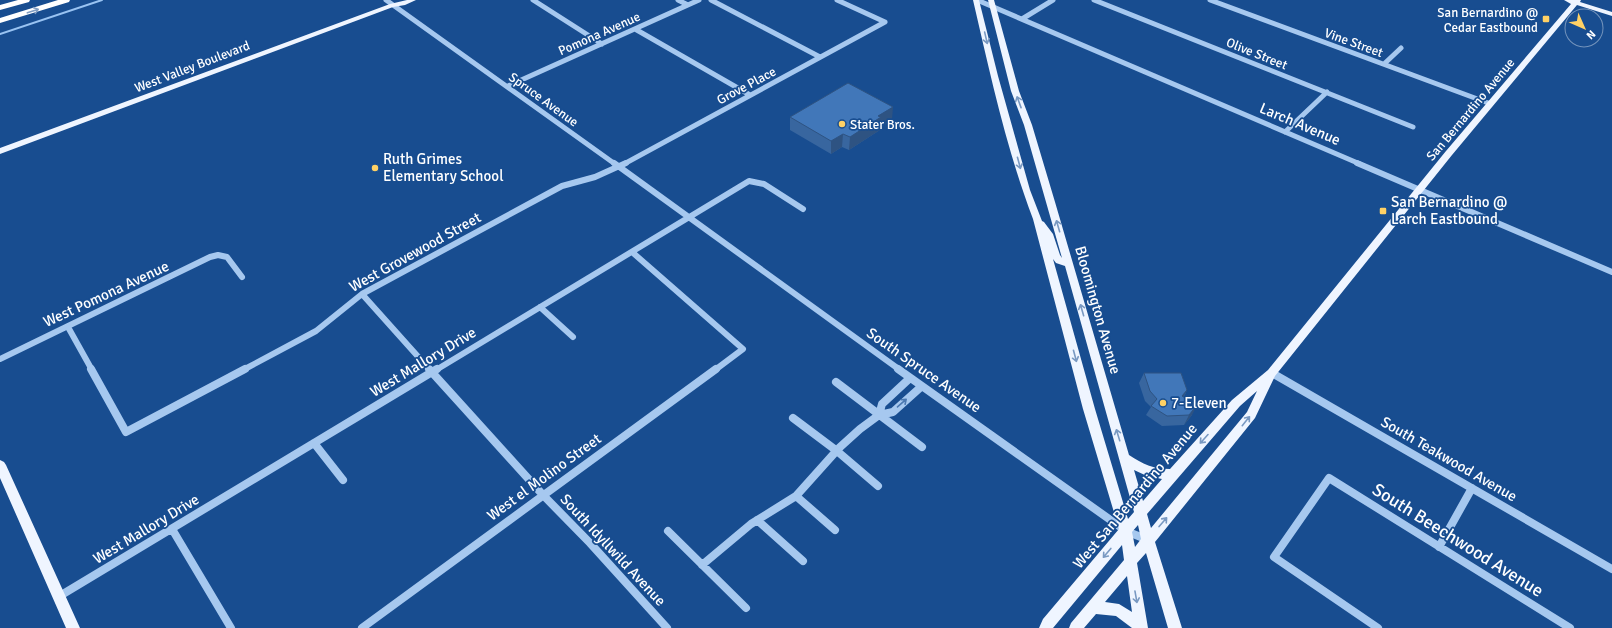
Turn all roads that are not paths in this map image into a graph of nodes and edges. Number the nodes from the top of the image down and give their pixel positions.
1 (26, 0) edge
2 (66, 0) edge
3 (414, 0) edge
4 (533, 0) edge
5 (678, 0) edge
6 (699, 0) edge
7 (711, 0) edge
8 (836, 0) edge
9 (977, 0) edge
10 (1054, 0) edge
11 (1094, 0) edge
12 (1210, 0) edge
13 (1567, 0) edge
14 (844, 1) edge
15 (1576, 1) edge
16 (392, 2) edge
17 (992, 3) edge
18 (688, 5) junction
19 (0, 8) edge
20 (1612, 14) edge
21 (1022, 19) junction
22 (0, 21) edge
23 (635, 29) junction
24 (602, 44) junction
25 (1401, 48) dead end
26 (820, 57) junction
27 (1384, 64) junction
28 (508, 86) junction
29 (1327, 92) junction
30 (750, 95) junction
31 (1491, 104) junction
32 (1018, 125) junction
33 (1413, 126) dead end
34 (1285, 132) junction
35 (0, 151) edge
36 (618, 167) junction
37 (1420, 190) junction
38 (803, 209) dead end
39 (687, 217) junction
40 (1037, 219) junction
41 (1384, 236) joint
42 (632, 252) junction
43 (1069, 264) junction
44 (1612, 272) edge
45 (242, 277) dead end
46 (362, 294) junction
47 (540, 307) junction
48 (68, 327) junction
49 (573, 337) dead end
50 (0, 359) edge
51 (431, 372) junction
52 (1272, 373) junction
53 (910, 378) junction
54 (836, 382) dead end
55 (922, 386) junction
56 (879, 415) junction
57 (793, 418) dead end
58 (314, 443) junction
59 (922, 447) dead end
60 (837, 451) junction
61 (1125, 458) junction
62 (0, 465) edge
63 (1173, 474) junction
64 (343, 480) dead end
65 (878, 486) dead end
66 (1472, 488) junction
67 (543, 495) junction
68 (796, 496) junction
69 (1141, 512) junction
70 (757, 520) junction
71 (172, 529) junction
72 (668, 530) dead end
73 (835, 530) dead end
74 (1126, 531) junction
75 (1148, 540) junction
76 (1440, 547) junction
77 (803, 561) dead end
78 (1130, 563) junction
79 (702, 565) junction
80 (1612, 569) edge
81 (58, 597) junction
82 (1093, 607) junction
83 (746, 608) dead end
84 (73, 628) edge
85 (231, 628) edge
86 (362, 628) edge
87 (667, 628) edge
88 (1046, 628) edge
89 (1076, 628) edge
90 (1141, 628) edge
91 (1175, 628) edge
92 (1378, 628) edge
93 (1570, 628) edge

1 - 19 highway
22 -> 2 highway
3 - 16 main road, West Valley Boulevard
4 - 24 street
5 - 18 street
6 - 18 street, Pomona Avenue
7 - 26 street
8 - 14 street
9 - 17 street, Larch Avenue
9 -> 32 main road, Bloomington Avenue
10 - 21 street
11 - 29 street, Olive Street
12 - 27 street, Vine Street
13 - 15 main road
14 - 26 street, Grove Place
15 - 20 main road
15 - 31 main road, San Bernardino Avenue
16 - 28 street, Spruce Avenue
16 - 35 main road, West Valley Boulevard
17 - 21 street, Larch Avenue
32 -> 17 main road, Bloomington Avenue
18 - 23 street, Pomona Avenue
21 - 34 street, Larch Avenue
23 - 24 street, Pomona Avenue
23 - 30 street
24 - 28 street, Pomona Avenue
25 - 27 street
26 - 30 street, Grove Place
27 - 31 street, Vine Street
28 - 36 street, Spruce Avenue
29 - 33 street, Olive Street
29 - 34 street
30 - 36 street, Grove Place
31 - 37 main road, San Bernardino Avenue
32 -> 40 main road, Bloomington Avenue
43 -> 32 main road, Bloomington Avenue
34 - 37 street, Larch Avenue
36 - 39 street, Spruce Avenue
36 - 46 street, West Grovewood Street
37 - 41 main road, San Bernardino Avenue
37 - 44 street, Larch Avenue
38 - 39 street, West Mallory Drive
39 - 42 street, West Mallory Drive
39 - 53 street, South Spruce Avenue
40 - 43 main road
40 -> 74 main road, Bloomington Avenue
41 - 52 main road, West San Bernardino Avenue
42 - 47 street, West Mallory Drive
42 - 67 street, West el Molino Street
61 -> 43 main road, Bloomington Avenue
45 - 48 street, West Pomona Avenue
46 - 48 street, West Grovewood Street
46 - 51 street, South Idyllwild Avenue
47 - 49 street
47 - 51 street, West Mallory Drive
48 - 50 street, West Pomona Avenue
51 - 58 street, West Mallory Drive
51 - 67 street, South Idyllwild Avenue
52 -> 63 main road, West San Bernardino Avenue
52 - 66 street, South Teakwood Avenue
75 -> 52 main road, West San Bernardino Avenue
53 - 55 street, South Spruce Avenue
53 - 56 street
54 - 56 street
56 -> 55 street
55 - 74 street, South Spruce Avenue
56 - 59 street
56 - 60 street
57 - 60 street
58 - 64 street
58 - 71 street, West Mallory Drive
60 - 65 street
60 - 68 street
61 - 63 main road
61 - 69 main road, Bloomington Avenue
62 - 81 main road
63 - 69 main road, West San Bernardino Avenue
66 - 76 street
66 - 80 street, South Teakwood Avenue
67 - 86 street, West el Molino Street
67 - 87 street, South Idyllwild Avenue
68 - 70 street
68 - 73 street
69 - 74 main road, West San Bernardino Avenue
69 - 75 main road, Bloomington Avenue
70 - 77 street
70 - 79 street
71 - 81 street, West Mallory Drive
71 - 85 street
72 - 79 street
74 - 75 street, South Spruce Avenue
74 - 78 main road, Bloomington Avenue
74 -> 88 main road, West San Bernardino Avenue
75 - 78 main road, West San Bernardino Avenue
75 - 91 main road, Bloomington Avenue
76 - 92 street, South Beechwood Avenue
76 - 93 street, South Beechwood Avenue
78 - 82 main road, West San Bernardino Avenue
78 -> 90 main road, Bloomington Avenue
79 - 83 street
81 - 84 main road
82 - 89 main road, West San Bernardino Avenue
82 - 90 main road

